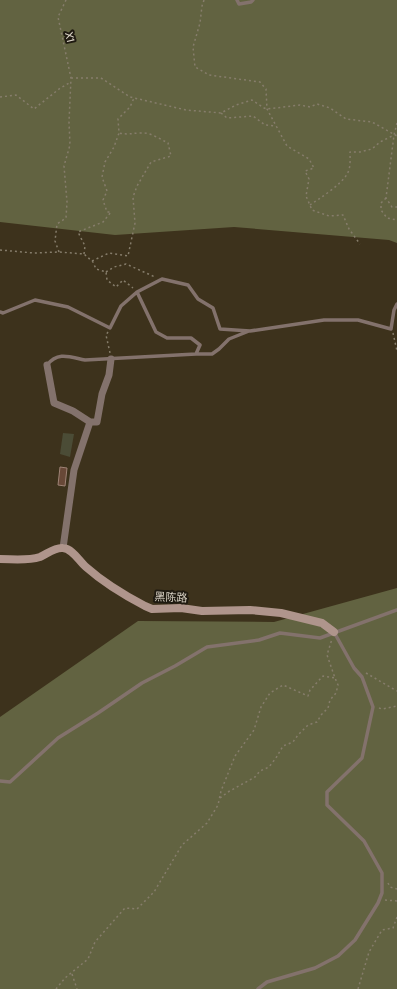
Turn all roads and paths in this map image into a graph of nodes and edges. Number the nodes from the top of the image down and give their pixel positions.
1 (66, 0) edge
2 (204, 0) edge
3 (237, 0) edge
4 (253, 0) edge
5 (71, 78) junction
6 (0, 97) edge
7 (134, 98) junction
8 (267, 109) junction
9 (220, 113) junction
10 (397, 123) edge
11 (276, 126) junction
12 (119, 133) junction
13 (394, 135) junction
14 (397, 136) edge
15 (386, 198) junction
16 (310, 205) junction
17 (397, 207) edge
18 (397, 220) edge
19 (360, 244) dead end
20 (0, 250) edge
21 (59, 252) junction
22 (84, 254) junction
23 (92, 261) junction
24 (106, 272) junction
25 (162, 279) junction
26 (138, 292) junction
27 (397, 304) edge
28 (0, 312) edge
29 (110, 328) junction
30 (392, 329) junction
31 (250, 331) junction
32 (109, 344) dead end
33 (397, 351) edge
34 (196, 354) junction
35 (111, 359) junction
36 (47, 365) joint
37 (90, 422) junction
38 (63, 548) junction
39 (0, 559) edge
40 (397, 610) edge
41 (334, 632) junction
42 (354, 668) junction
43 (335, 678) junction
44 (397, 691) edge
45 (397, 706) edge
46 (373, 707) junction
47 (0, 781) edge
48 (219, 799) junction
49 (382, 873) junction
50 (397, 889) edge
51 (397, 901) edge
52 (378, 903) junction
53 (397, 918) edge
54 (72, 973) junction
55 (56, 989) edge
56 (76, 989) edge
57 (258, 989) edge
58 (358, 989) edge

1 - 5 path, X1
2 - 8 path
3 - 4 lane
5 - 6 path
5 - 7 path
5 - 21 path, X1
7 - 9 path
7 - 12 path
8 - 9 path
8 - 11 path
8 - 13 path
9 - 11 path
10 - 13 path
11 - 16 path
12 - 22 path
12 - 23 path
13 - 14 path
13 - 15 path
13 - 16 path
15 - 17 path
15 - 18 path
16 - 19 path
20 - 21 path
21 - 22 path
22 - 23 path
23 - 24 path
24 - 25 path
24 - 26 path
25 - 26 lane
25 - 31 lane
26 - 29 lane
26 - 34 lane
27 - 30 lane
28 - 29 lane
29 - 32 path
30 - 31 lane
30 - 33 path
31 - 34 lane
34 - 35 lane
35 - 36 lane
35 - 37 street
36 - 37 street
37 - 38 street
38 - 39 street
38 - 41 street, 黑陈路
40 - 41 lane
41 - 42 lane
41 - 43 path
41 - 47 lane
42 - 44 path
42 - 46 lane
43 - 48 path
43 - 48 path
45 - 46 path
46 - 49 lane
48 - 54 path
49 - 50 path
49 - 52 lane
51 - 52 path
52 - 57 lane
53 - 58 path
54 - 55 path
54 - 56 path

